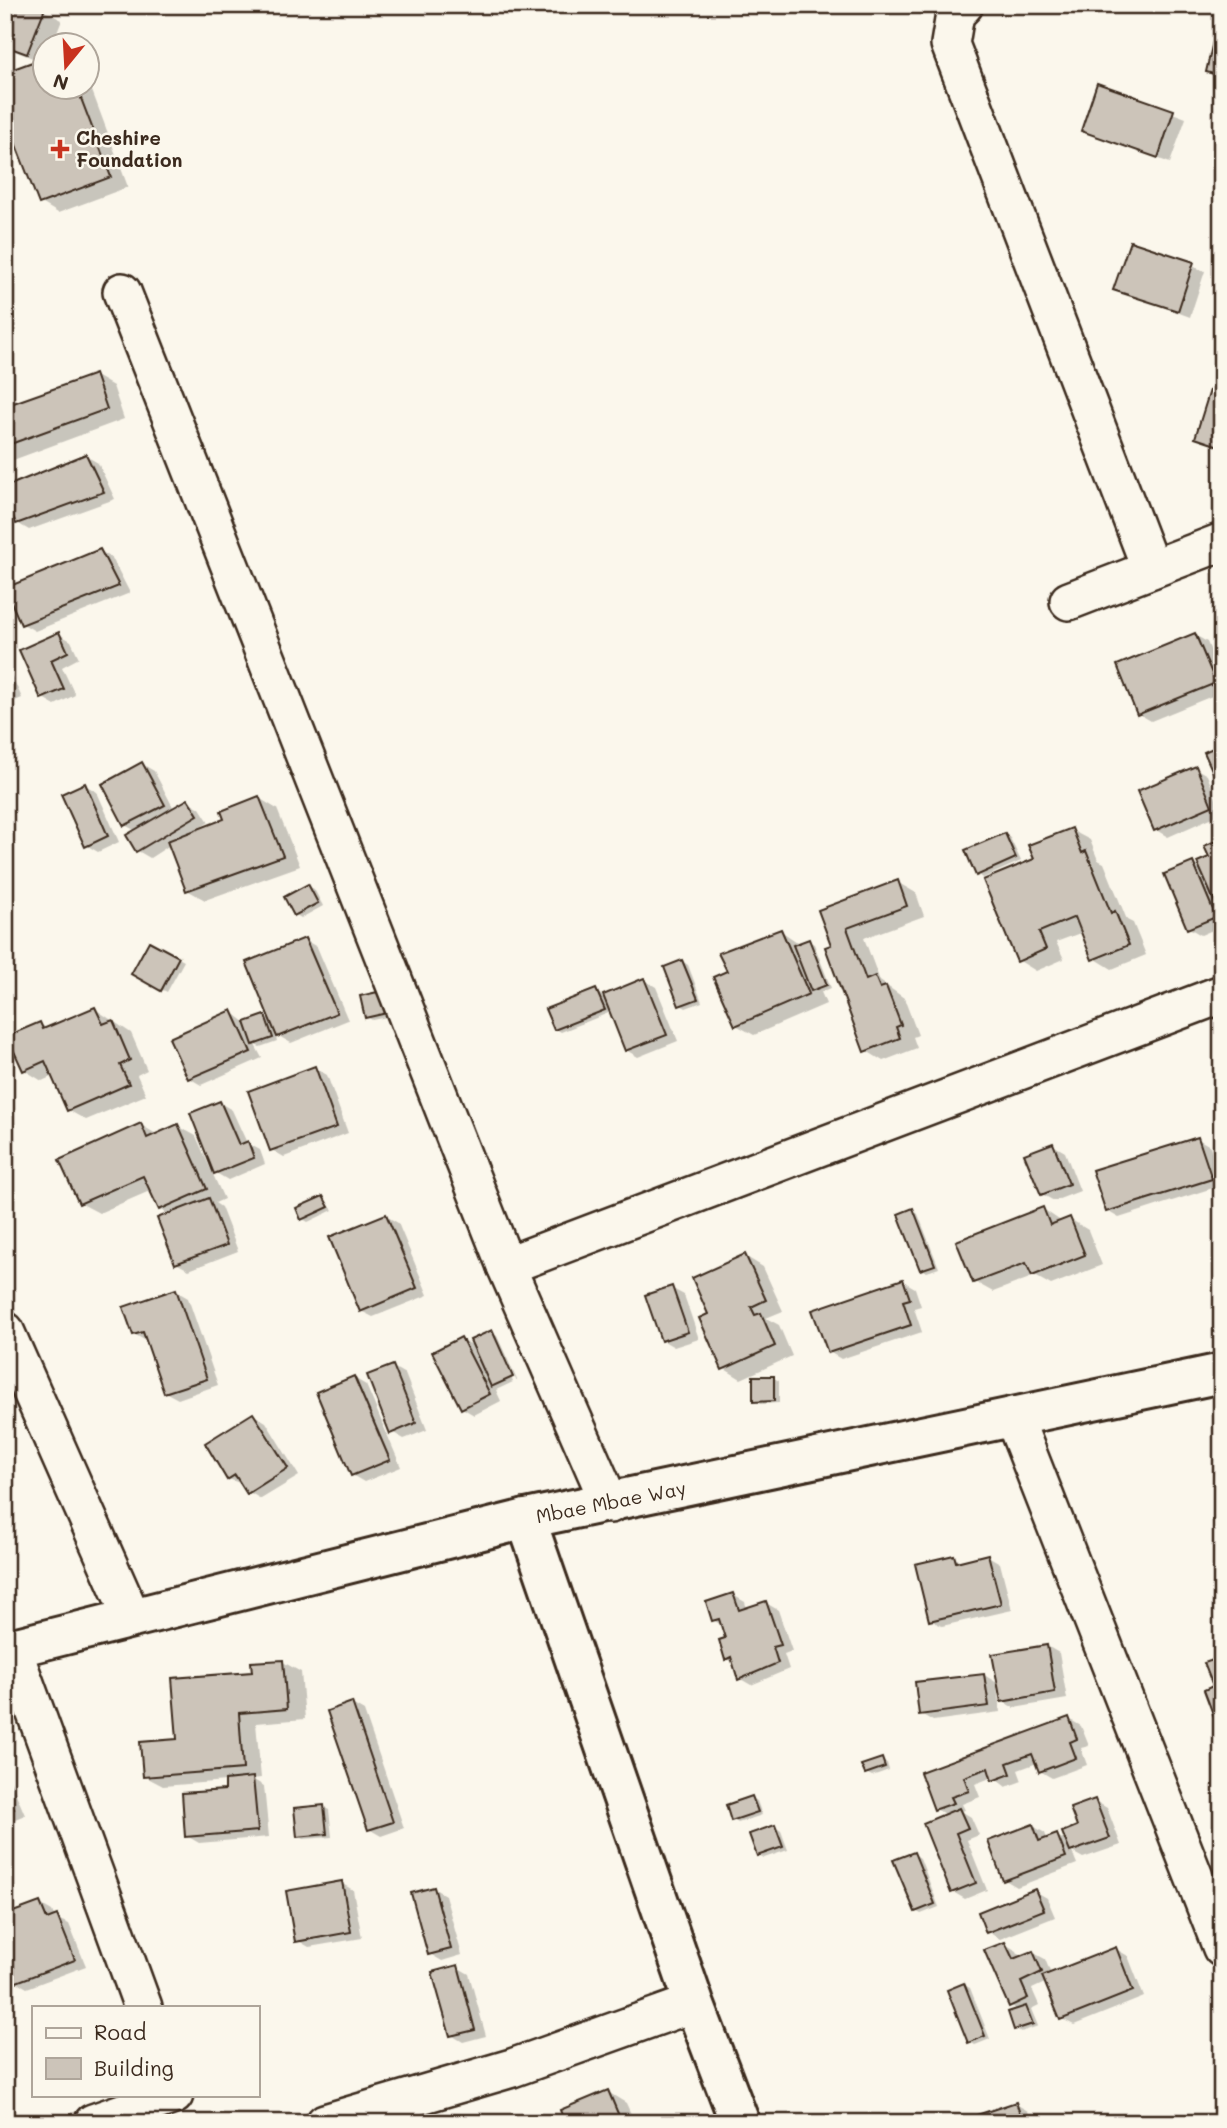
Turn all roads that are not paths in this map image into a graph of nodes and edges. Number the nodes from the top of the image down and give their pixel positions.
1 (964, 5) edge
2 (122, 292) dead end
3 (1222, 542) edge
4 (1151, 569) junction
5 (1069, 601) dead end
6 (1222, 994) edge
7 (506, 1266) junction
8 (5, 1331) edge
9 (1222, 1373) edge
10 (1013, 1416) junction
11 (610, 1504) junction
12 (526, 1519) junction
13 (132, 1618) junction
14 (9, 1649) edge
15 (1222, 1948) edge
16 (694, 2003) junction
17 (143, 2006) edge
18 (171, 2096) edge
19 (174, 2096) edge
20 (93, 2123) edge
21 (185, 2123) edge
22 (325, 2123) edge
23 (740, 2123) edge

1 - 4 street
2 - 7 street
3 - 4 street
4 - 5 street
6 - 7 street
7 - 11 street
8 - 13 street
9 - 10 street, Mbae Mbae Way
10 - 11 street, Mbae Mbae Way
10 - 15 street
11 - 12 street, Mbae Mbae Way
12 - 13 street, Mbae Mbae Way
12 - 16 street
13 - 14 street, Mbae Mbae Way
14 - 17 street
16 - 22 street
16 - 23 street
18 - 20 street
19 - 21 street

